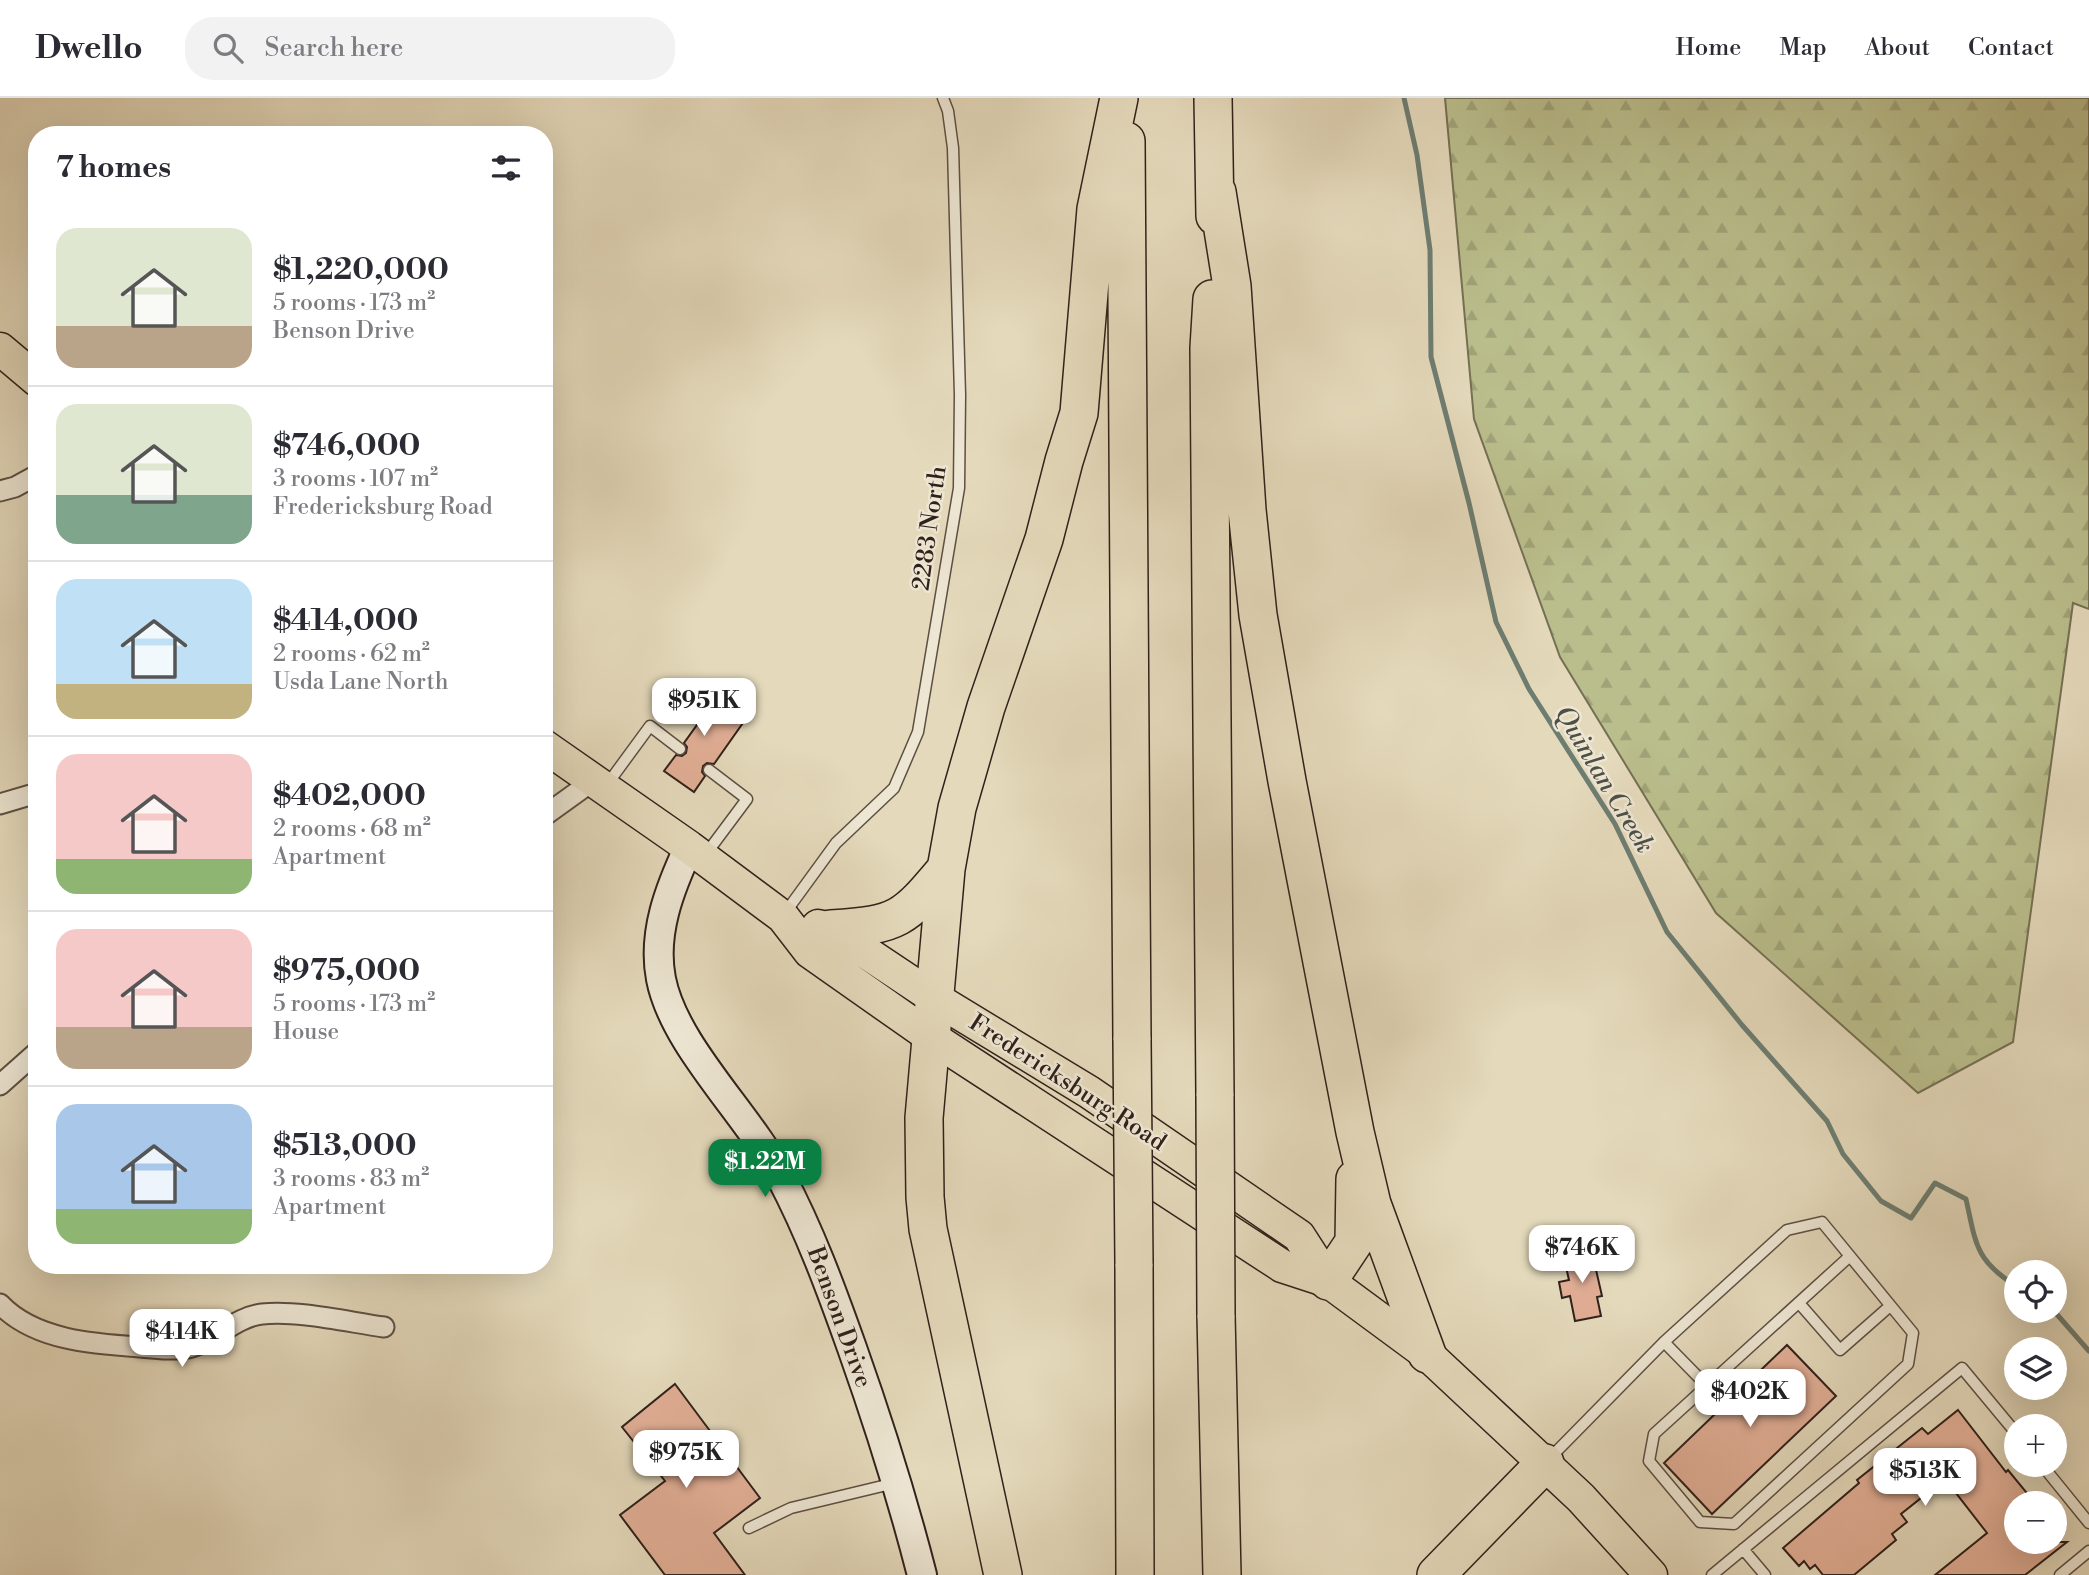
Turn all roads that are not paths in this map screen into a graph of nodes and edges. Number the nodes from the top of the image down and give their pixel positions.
1 (943, 98) edge
2 (1119, 98) edge
3 (1125, 98) edge
4 (1213, 98) edge
5 (1217, 192) junction
6 (0, 349) edge
7 (28, 372) edge
8 (28, 480) edge
9 (0, 491) edge
10 (680, 749) dead end
11 (553, 752) edge
12 (709, 771) dead end
13 (599, 784) junction
14 (28, 796) edge
15 (0, 804) edge
16 (553, 811) edge
17 (696, 852) junction
18 (946, 869) junction
19 (783, 917) junction
20 (831, 929) junction
21 (936, 999) junction
22 (931, 1037) junction
23 (28, 1060) edge
24 (0, 1085) edge
25 (1355, 1132) junction
26 (1850, 1256) junction
27 (1328, 1281) junction
28 (1799, 1303) junction
29 (0, 1304) edge
30 (1891, 1306) junction
31 (384, 1327) dead end
32 (1664, 1342) junction
33 (1427, 1354) junction
34 (1707, 1386) junction
35 (2004, 1419) edge
36 (1545, 1463) junction
37 (2052, 1477) edge
38 (898, 1482) junction
39 (2089, 1523) edge
40 (749, 1528) dead end
41 (1744, 1549) junction
42 (2089, 1551) edge
43 (1642, 1570) edge
44 (922, 1575) edge
45 (1003, 1575) edge
46 (1135, 1575) edge
47 (1222, 1575) edge
48 (1436, 1575) edge
49 (1712, 1575) edge
50 (1765, 1575) edge
51 (2060, 1575) edge

1 - 19 lane, 2283 North
2 - 18 highway
3 - 46 highway, bridge
4 - 5 highway
5 - 25 highway
5 - 47 highway, bridge
6 - 7 main road
8 - 9 street
10 - 13 lane
11 - 13 main road, Fredericksburg Road
12 - 17 lane
13 - 16 street
13 - 17 main road, Fredericksburg Road
14 - 15 street
17 - 19 main road, Fredericksburg Road
17 - 38 street, Benson Drive
18 - 20 highway
18 - 21 highway
19 - 20 main road, Fredericksburg Road
19 - 22 main road, Fredericksburg Road
20 - 21 main road, Fredericksburg Road
21 - 22 highway
21 - 27 main road, Fredericksburg Road
22 - 27 main road, Fredericksburg Road
22 - 45 highway
23 - 24 street
25 - 27 highway
25 - 33 highway
26 - 28 lane
26 - 30 lane
26 - 32 lane
27 - 33 main road, Fredericksburg Road
28 - 30 lane
28 - 34 lane
29 - 31 street
30 - 34 lane
32 - 34 lane
32 - 36 lane
33 - 36 main road, Fredericksburg Road
35 - 41 lane
36 - 43 main road, Fredericksburg Road
36 - 48 highway
37 - 39 lane
38 - 40 lane
38 - 44 street, Benson Drive
41 - 49 lane
41 - 50 lane
42 - 51 lane

